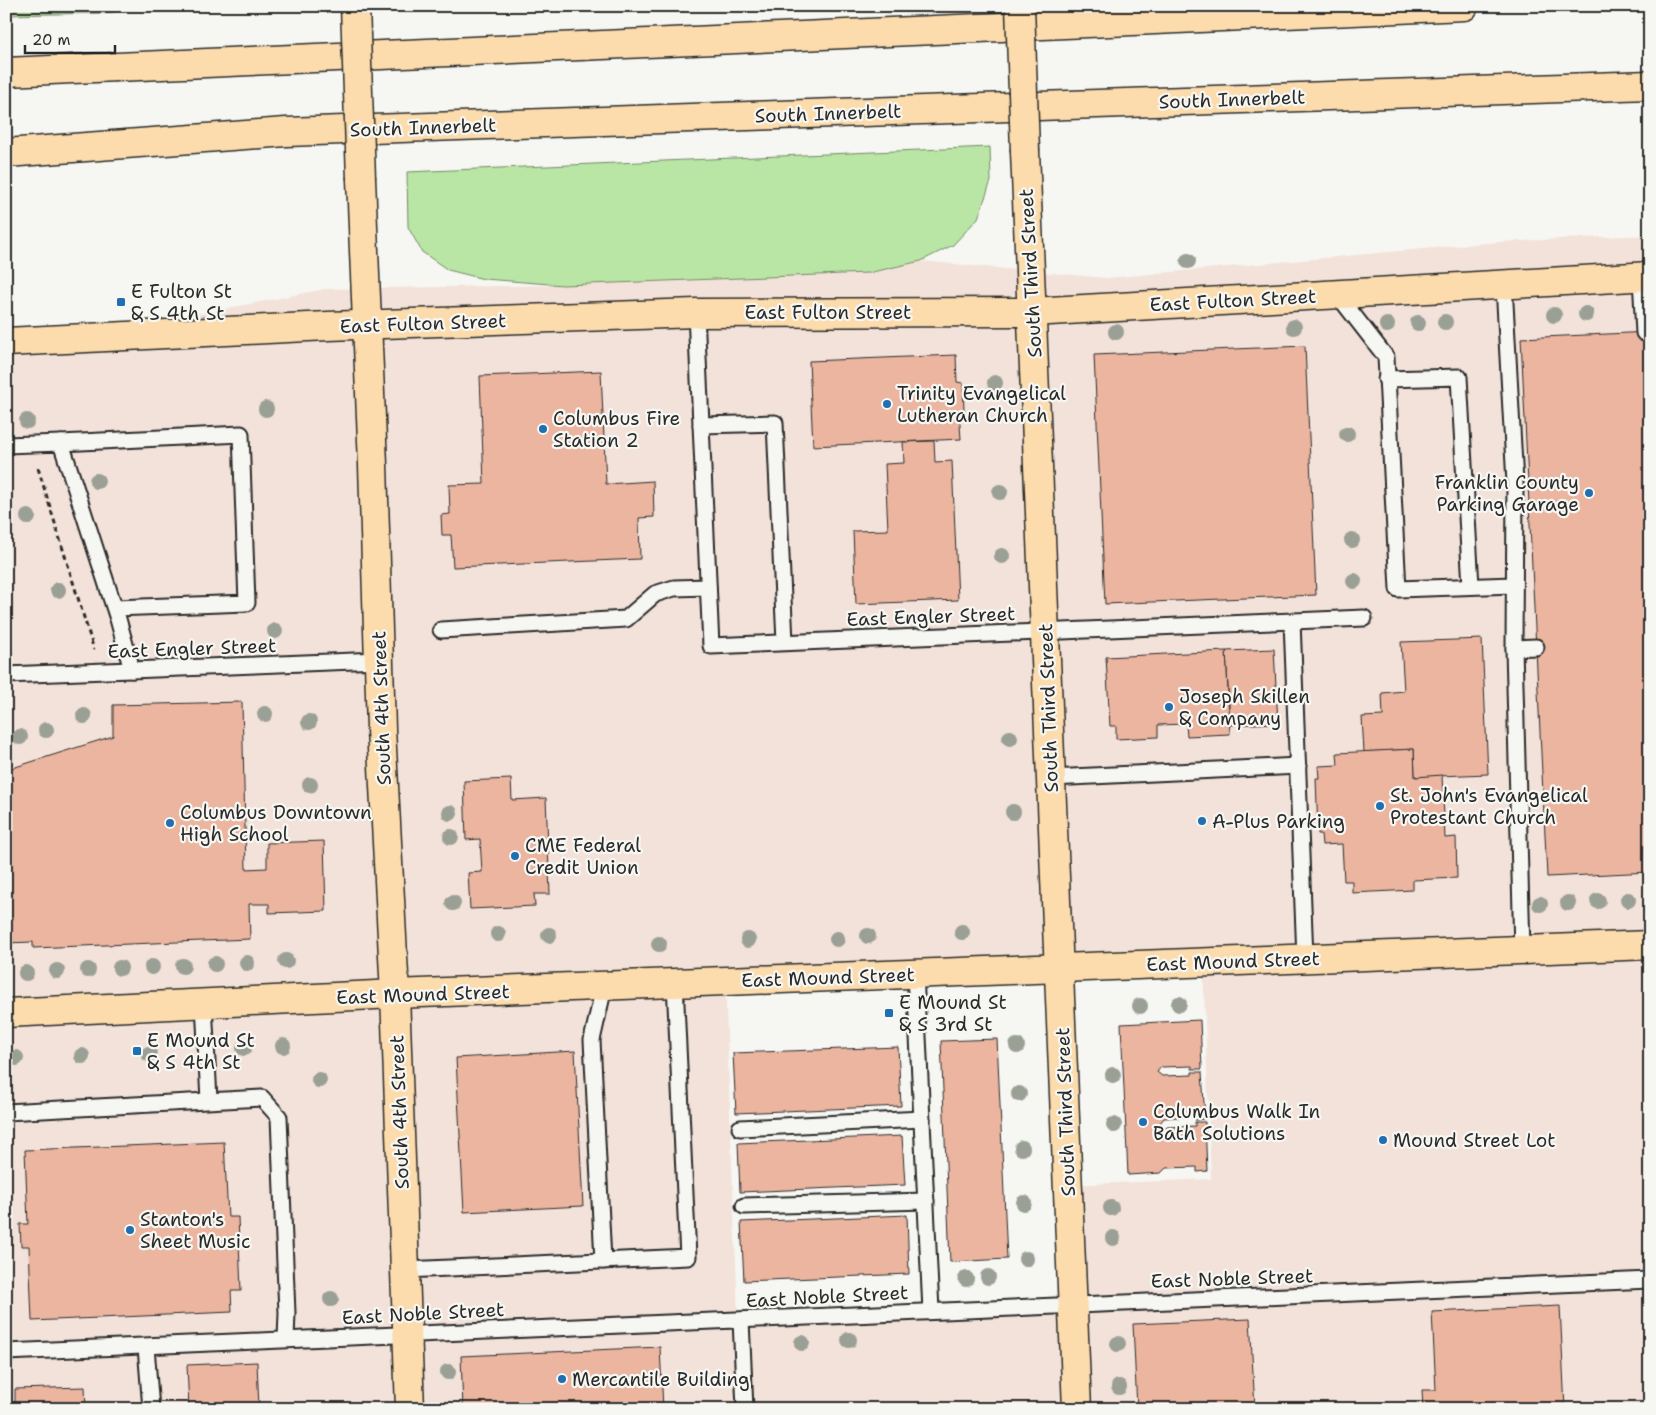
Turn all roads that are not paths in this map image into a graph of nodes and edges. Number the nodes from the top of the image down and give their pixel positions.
1 (355, 6) edge
2 (1020, 6) edge
3 (1464, 6) edge
4 (6, 72) edge
5 (1650, 85) edge
6 (6, 154) edge
7 (1645, 277) edge
8 (1504, 285) junction
9 (1337, 294) junction
10 (1032, 312) junction
11 (696, 313) junction
12 (366, 324) junction
13 (1644, 333) dead end
14 (6, 342) edge
15 (1386, 379) junction
16 (701, 425) junction
17 (61, 443) junction
18 (6, 444) edge
19 (1514, 585) junction
20 (1471, 586) junction
21 (708, 587) junction
22 (115, 608) junction
23 (1364, 618) dead end
24 (1292, 621) junction
25 (440, 630) dead end
26 (1045, 631) junction
27 (785, 642) junction
28 (1536, 647) dead end
29 (1514, 648) junction
30 (378, 660) junction
31 (132, 670) junction
32 (6, 675) edge
33 (1298, 766) junction
34 (1051, 778) junction
35 (1650, 945) edge
36 (1522, 950) junction
37 (1305, 958) junction
38 (1059, 968) junction
39 (915, 974) junction
40 (675, 983) junction
41 (604, 987) junction
42 (395, 994) junction
43 (204, 1004) junction
44 (6, 1013) edge
45 (209, 1100) junction
46 (6, 1112) edge
47 (922, 1119) junction
48 (740, 1128) dead end
49 (926, 1200) junction
50 (744, 1206) dead end
51 (603, 1261) junction
52 (405, 1270) junction
53 (1650, 1280) edge
54 (1073, 1305) junction
55 (931, 1311) junction
56 (741, 1320) junction
57 (407, 1334) junction
58 (286, 1339) junction
59 (146, 1346) junction
60 (6, 1352) edge
61 (151, 1409) edge
62 (410, 1409) edge
63 (745, 1409) edge
64 (1077, 1409) edge

1 - 12 main road, South 4th Street, bridge
2 - 10 main road, South Third Street, bridge
3 - 4 main road
5 - 6 main road, South Innerbelt
7 - 8 main road, East Fulton Street
7 - 13 lane
8 - 9 main road, East Fulton Street
8 - 19 lane
9 - 10 main road, East Fulton Street
9 - 15 lane
10 - 11 main road, East Fulton Street
10 - 26 main road, South Third Street
11 - 12 main road, East Fulton Street
11 - 16 lane
12 - 14 main road, East Fulton Street
12 - 30 main road, South 4th Street
15 - 20 lane
15 - 20 lane
16 - 21 lane
16 - 27 lane
17 - 18 lane
17 - 22 lane
17 - 22 lane
19 - 20 lane
19 - 29 lane
21 - 25 lane
21 - 27 lane, East Engler Street
22 - 31 lane
23 - 24 lane, East Engler Street
24 - 26 lane, East Engler Street
24 - 33 lane
26 - 27 lane, East Engler Street
26 - 34 main road, South Third Street
28 - 29 lane
29 - 36 lane
30 - 31 lane, East Engler Street
30 - 42 main road, South 4th Street
31 - 32 lane, East Engler Street
33 - 34 lane
33 - 37 lane
34 - 38 main road, South Third Street
35 - 36 main road, East Mound Street
36 - 37 main road, East Mound Street
37 - 38 main road, East Mound Street
38 - 39 main road, East Mound Street
38 - 54 main road, South Third Street
39 - 40 main road, East Mound Street
39 - 47 lane
40 - 41 main road, East Mound Street
40 - 51 lane
41 - 42 main road, East Mound Street
41 - 51 lane
42 - 43 main road, East Mound Street
42 - 52 main road, South 4th Street
43 - 44 main road, East Mound Street
43 - 45 lane
45 - 46 lane
45 - 58 lane
47 - 48 lane
47 - 49 lane
49 - 50 lane
49 - 55 lane
51 - 52 lane
52 - 57 main road, South 4th Street
53 - 54 lane, East Noble Street
54 - 55 lane, East Noble Street
54 - 64 main road, South Third Street
55 - 56 lane, East Noble Street
56 - 57 lane, East Noble Street
56 - 63 lane
57 - 58 lane, East Noble Street
57 - 62 main road, South 4th Street
58 - 59 lane, East Noble Street
59 - 60 lane, East Noble Street
59 - 61 lane

